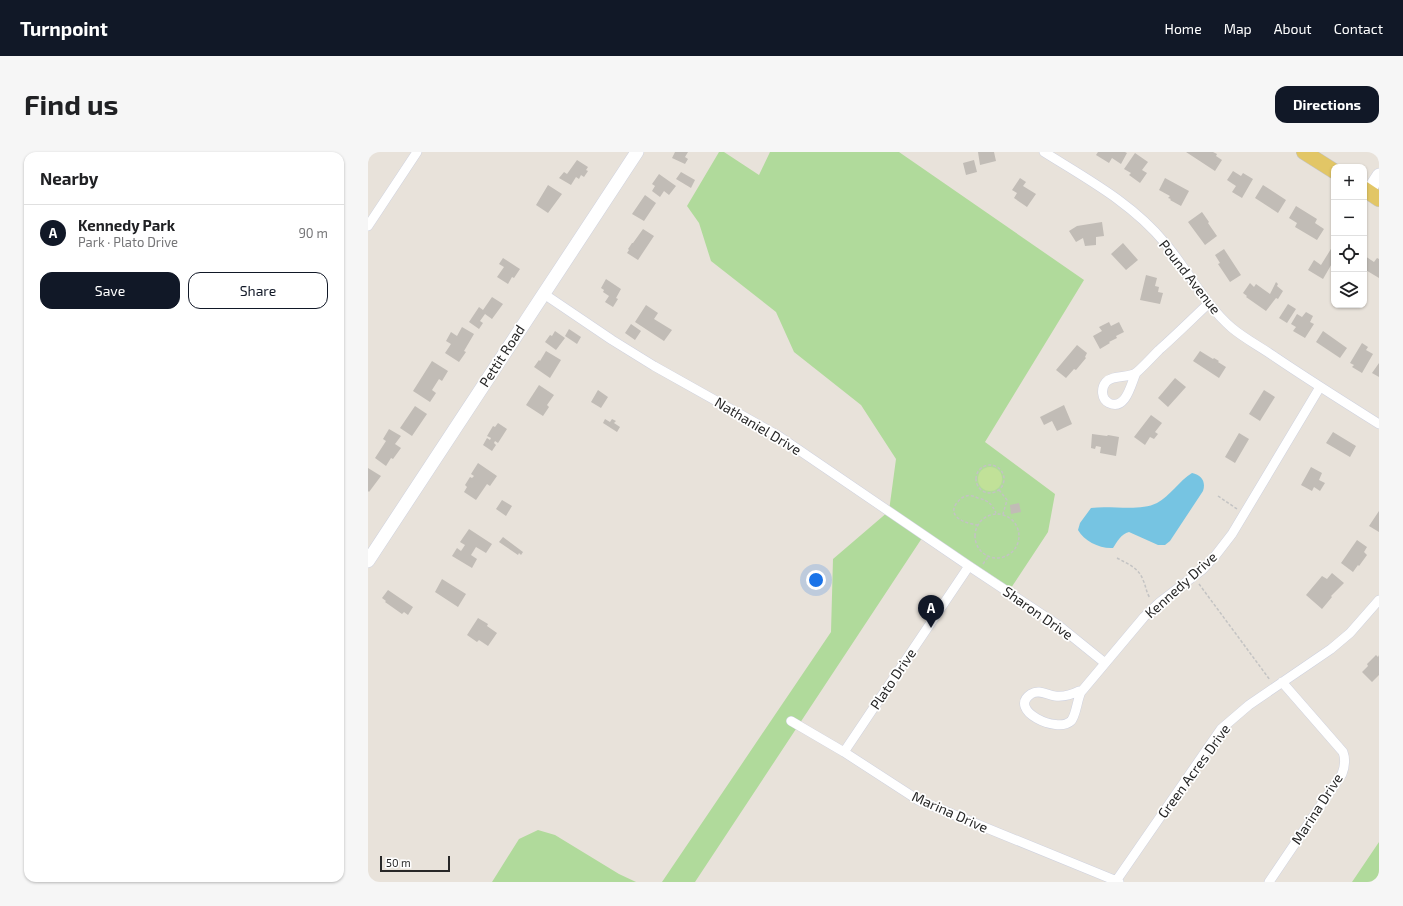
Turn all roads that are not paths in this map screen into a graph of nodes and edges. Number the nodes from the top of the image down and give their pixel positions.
1 (417, 152) edge
2 (637, 152) edge
3 (1044, 152) edge
4 (1304, 152) edge
5 (1331, 169) edge
6 (1379, 175) edge
7 (1370, 193) edge
8 (368, 226) edge
9 (544, 294) junction
10 (1208, 304) junction
11 (1136, 373) dead end
12 (1320, 388) junction
13 (1379, 424) edge
14 (368, 561) edge
15 (969, 566) junction
16 (1379, 600) edge
17 (1105, 663) junction
18 (1278, 684) junction
19 (1081, 692) junction
20 (790, 721) dead end
21 (844, 752) junction
22 (1118, 881) edge
23 (1269, 882) edge

1 - 8 street
2 - 9 street, Pettit Road
3 - 10 street, Pound Avenue
4 - 5 main road
6 - 7 street
9 - 14 street, Pettit Road
9 - 15 street, Nathaniel Drive
10 - 11 street
10 - 12 street, Pound Avenue
12 - 13 street, Pound Avenue
12 - 17 street, Kennedy Drive
15 - 17 street, Sharon Drive
15 - 21 street, Plato Drive
16 - 18 street, Green Acres Drive
17 - 19 street, Kennedy Drive
18 - 22 street, Green Acres Drive
18 - 23 street, Marina Drive
19 - 19 street, Kennedy Drive
20 - 21 street, Marina Drive
21 - 22 street, Marina Drive

